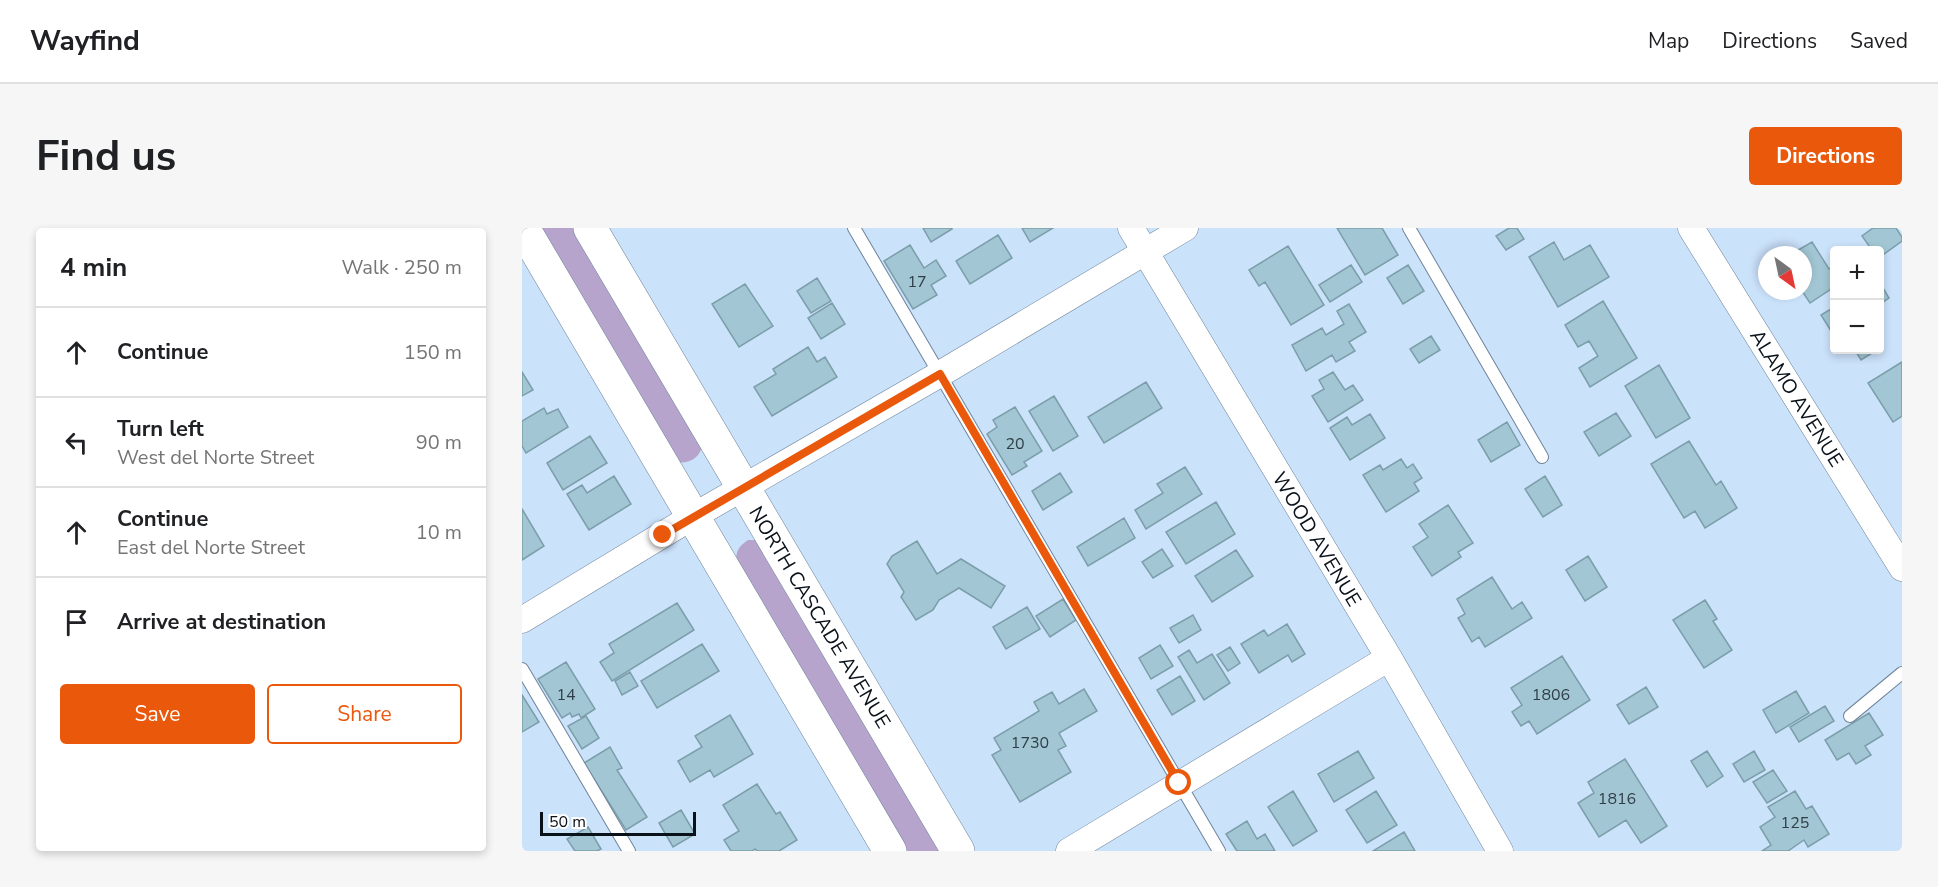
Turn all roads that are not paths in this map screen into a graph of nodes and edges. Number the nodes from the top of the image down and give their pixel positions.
1 (523, 228) edge
2 (590, 228) edge
3 (854, 228) edge
4 (1131, 228) edge
5 (1185, 228) edge
6 (1409, 228) edge
7 (1691, 228) edge
8 (1145, 252) junction
9 (940, 374) junction
10 (1542, 457) dead end
11 (744, 487) junction
12 (692, 517) junction
13 (1902, 568) edge
14 (522, 620) edge
15 (1389, 658) junction
16 (522, 669) edge
17 (1902, 673) edge
18 (1850, 716) dead end
19 (1179, 783) junction
20 (629, 851) edge
21 (890, 851) edge
22 (958, 851) edge
23 (1069, 851) edge
24 (1219, 851) edge
25 (1500, 851) edge

1 - 12 main road
2 - 11 main road, NORTH CASCADE AVENUE
3 - 9 lane
4 - 8 street, WOOD AVENUE
5 - 8 street
6 - 10 lane
7 - 13 street, ALAMO AVENUE
8 - 9 street
8 - 15 street, WOOD AVENUE
9 - 11 street
9 - 19 lane
11 - 12 street
11 - 22 main road, NORTH CASCADE AVENUE
12 - 14 street
12 - 21 main road
15 - 19 street
15 - 25 street, WOOD AVENUE
16 - 20 lane
17 - 18 lane
19 - 23 street
19 - 24 lane

